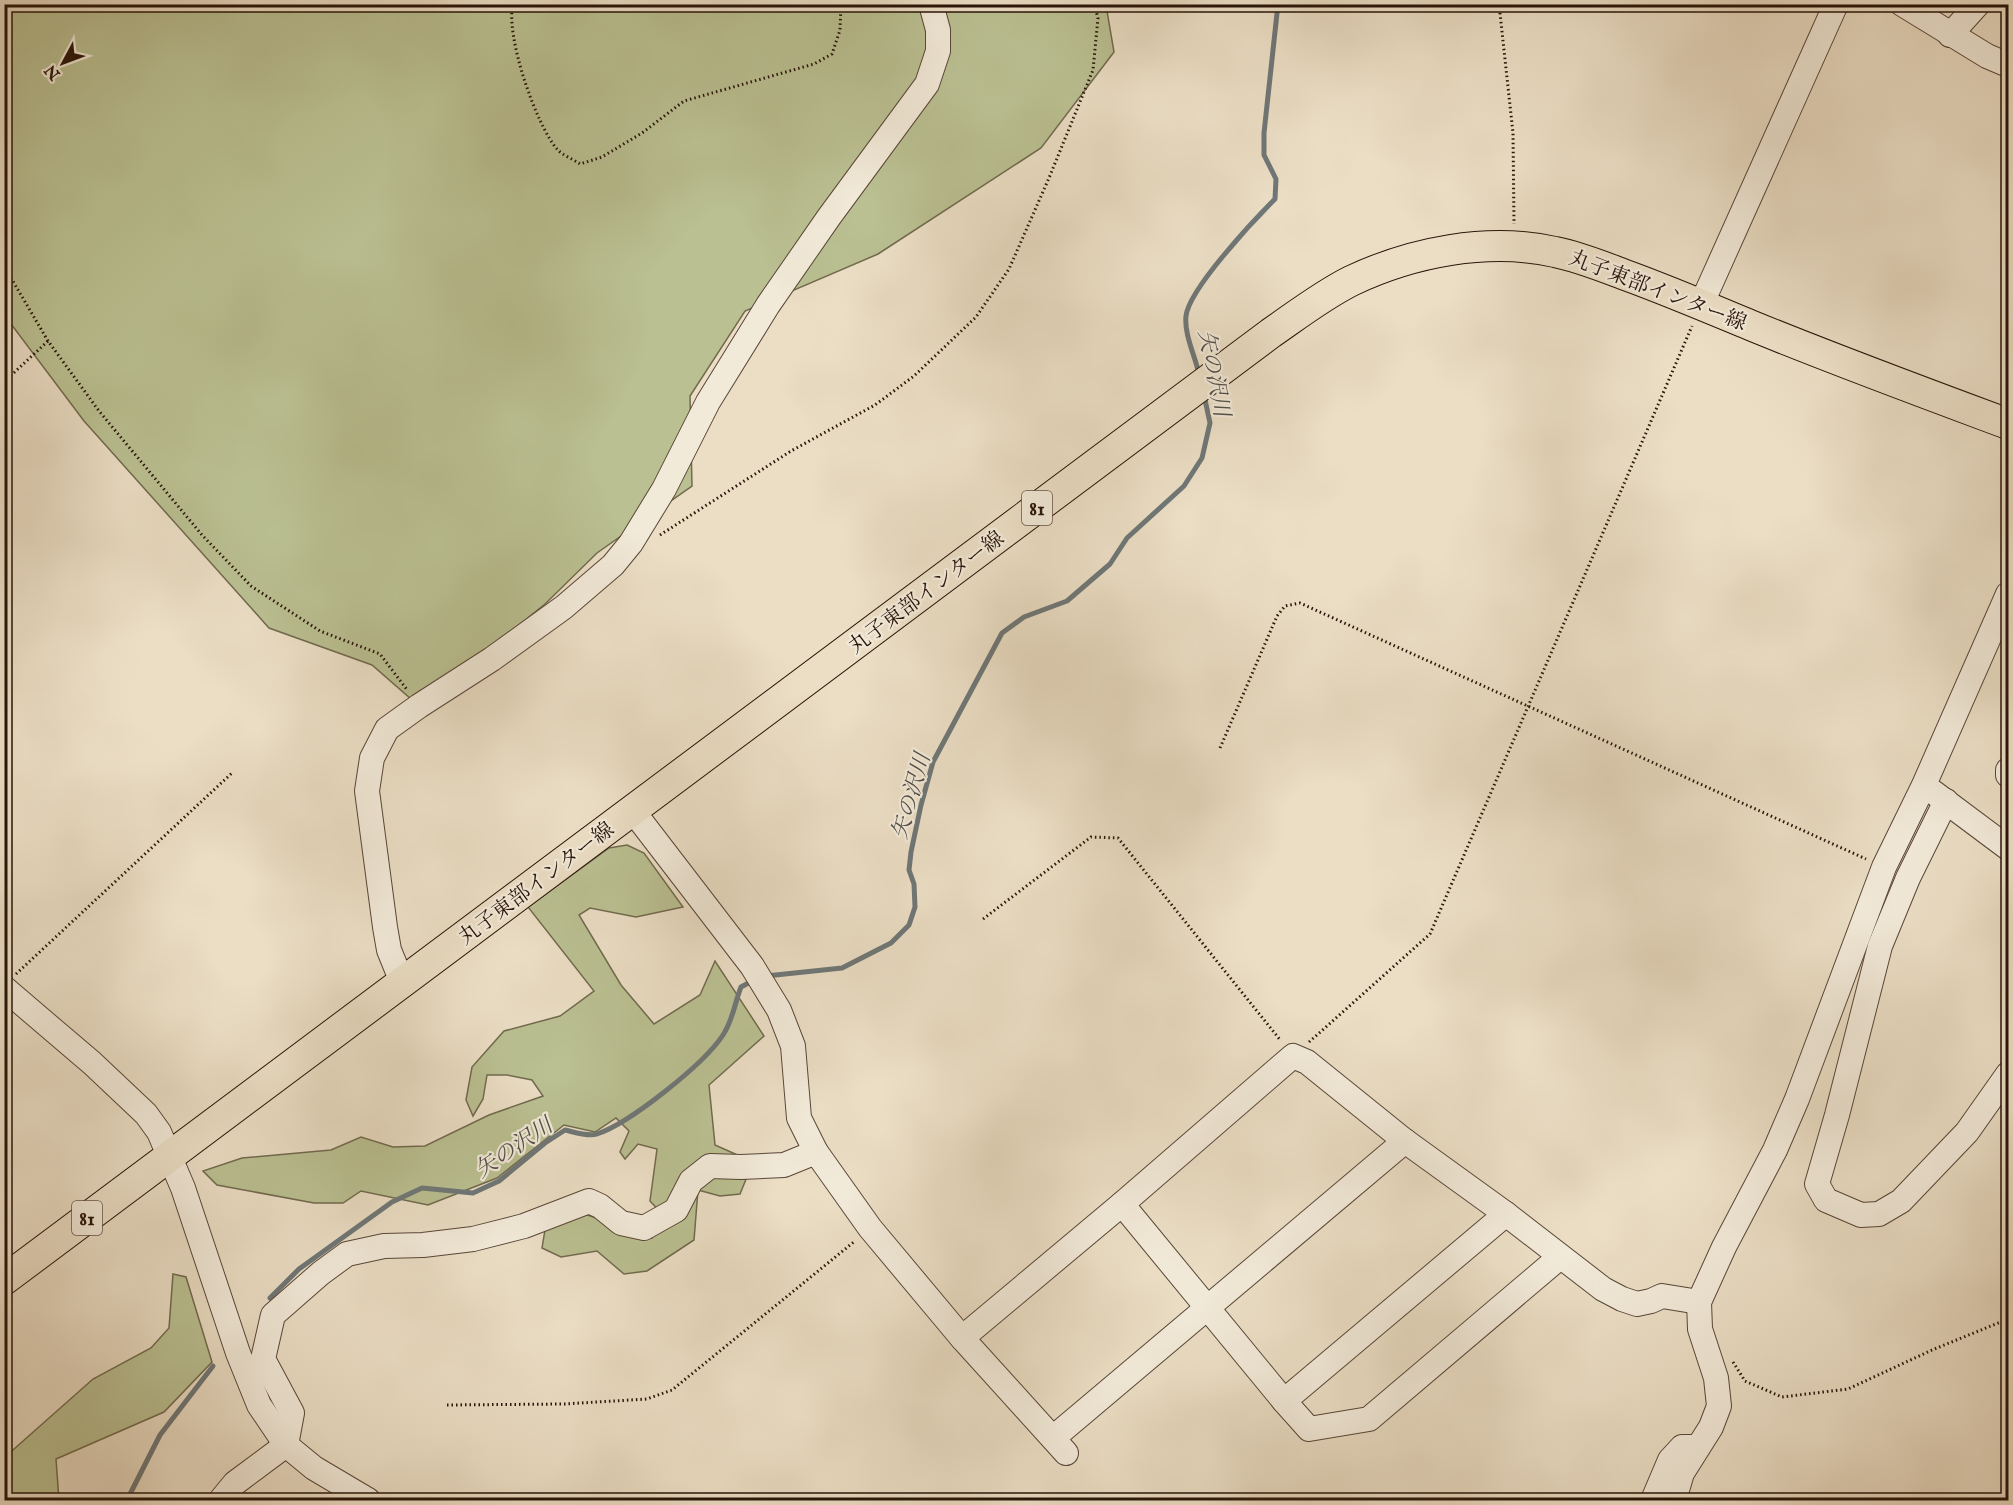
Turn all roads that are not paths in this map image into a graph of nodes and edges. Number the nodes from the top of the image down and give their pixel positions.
1 (931, 4) edge
2 (1836, 4) edge
3 (1902, 4) edge
4 (1978, 4) edge
5 (1950, 35) junction
6 (2008, 65) edge
7 (1701, 305) junction
8 (2008, 424) edge
9 (2008, 594) edge
10 (1924, 785) junction
11 (1946, 801) junction
12 (633, 811) junction
13 (2008, 848) edge
14 (9, 982) edge
15 (402, 982) junction
16 (2008, 1074) edge
17 (1406, 1141) junction
18 (816, 1152) junction
19 (171, 1157) junction
20 (1122, 1204) junction
21 (1506, 1214) junction
22 (1560, 1257) junction
23 (4, 1280) edge
24 (1699, 1302) junction
25 (1208, 1309) junction
26 (962, 1338) junction
27 (1284, 1401) junction
28 (286, 1445) junction
29 (1697, 1447) junction
30 (221, 1500) edge
31 (368, 1500) edge
32 (1653, 1500) edge
33 (1674, 1500) edge

1 - 15 street
2 - 7 street
3 - 5 street
4 - 5 street
5 - 6 street
7 - 8 main road, 丸子東部インター線 / 81
7 - 12 main road, 丸子東部インター線 / 81
9 - 10 street
10 - 11 street
10 - 24 street
11 - 13 street
11 - 16 street
12 - 15 main road, 丸子東部インター線 / 81
12 - 18 street
14 - 19 street
15 - 19 main road, 丸子東部インター線 / 81
17 - 20 street
17 - 21 street
17 - 25 street
18 - 26 street
18 - 28 street
19 - 23 main road, 丸子東部インター線 / 81
19 - 28 street
20 - 25 street
20 - 26 street
21 - 22 street
21 - 27 street
22 - 24 street
22 - 27 street
24 - 29 street
25 - 26 street
25 - 27 street
28 - 30 street
28 - 31 street
29 - 32 street
29 - 33 street

